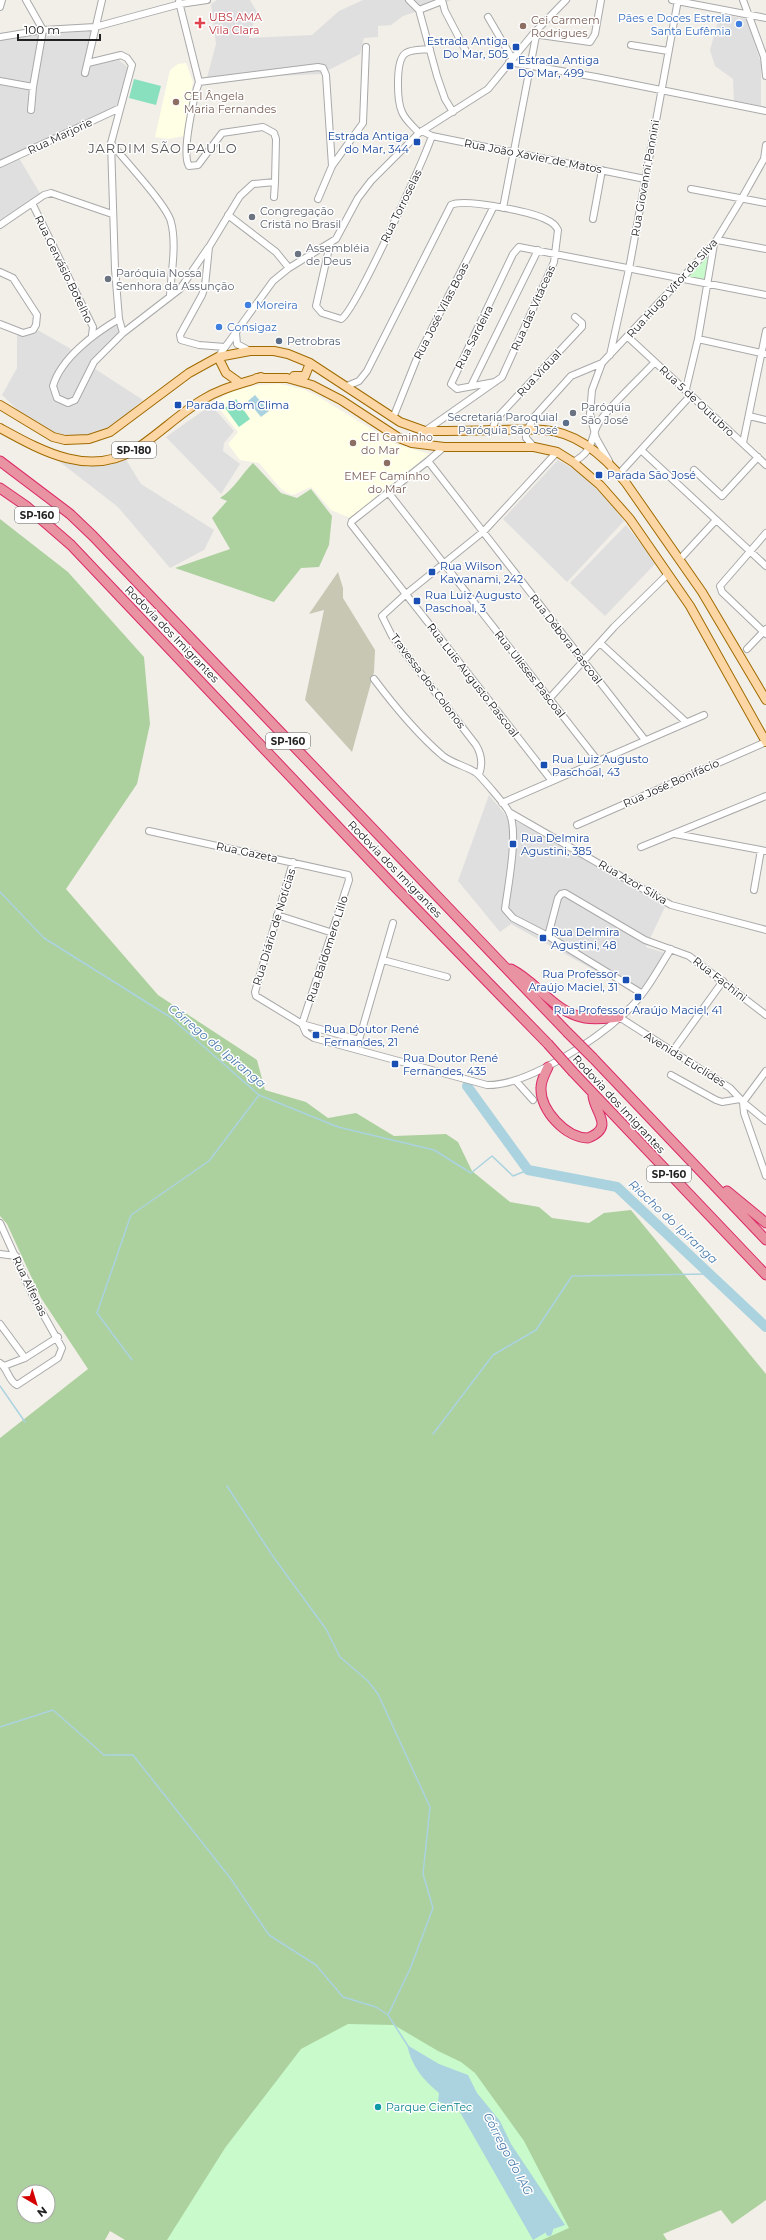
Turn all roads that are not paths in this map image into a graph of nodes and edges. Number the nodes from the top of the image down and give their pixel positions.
1 (2, 0) edge
2 (26, 0) edge
3 (102, 0) edge
4 (207, 0) edge
5 (442, 0) edge
6 (566, 0) edge
7 (602, 0) edge
8 (676, 0) edge
9 (743, 0) edge
10 (179, 2) edge
11 (410, 2) edge
12 (0, 7) edge
13 (418, 9) junction
14 (748, 14) junction
15 (488, 17) dead end
16 (766, 18) edge
17 (95, 27) junction
18 (43, 30) junction
19 (534, 35) junction
20 (0, 37) edge
21 (631, 45) dead end
22 (366, 47) dead end
23 (430, 49) junction
24 (668, 51) junction
25 (467, 53) dead end
26 (510, 60) junction
27 (88, 63) junction
28 (531, 65) junction
29 (85, 73) dead end
30 (766, 76) edge
31 (0, 81) edge
32 (199, 82) junction
33 (33, 87) junction
34 (661, 90) junction
35 (120, 108) junction
36 (31, 110) dead end
37 (453, 112) junction
38 (766, 112) edge
39 (421, 132) junction
40 (432, 136) junction
41 (111, 143) junction
42 (766, 145) edge
43 (514, 152) junction
44 (0, 164) edge
45 (332, 166) junction
46 (602, 170) junction
47 (645, 179) junction
48 (275, 182) junction
49 (691, 189) dead end
50 (274, 197) dead end
51 (742, 198) junction
52 (318, 199) dead end
53 (32, 203) junction
54 (766, 203) edge
55 (494, 206) junction
56 (503, 208) junction
57 (112, 214) junction
58 (228, 215) junction
59 (593, 219) dead end
60 (0, 225) edge
61 (715, 242) junction
62 (330, 244) junction
63 (209, 247) junction
64 (538, 250) junction
65 (766, 250) edge
66 (555, 254) junction
67 (289, 268) junction
68 (629, 269) junction
69 (0, 272) edge
70 (682, 279) junction
71 (707, 284) junction
72 (766, 295) edge
73 (170, 296) junction
74 (576, 317) dead end
75 (119, 318) junction
76 (0, 324) edge
77 (766, 331) edge
78 (123, 333) junction
79 (236, 333) junction
80 (92, 335) junction
81 (628, 336) junction
82 (698, 339) junction
83 (225, 347) junction
84 (250, 351) junction
85 (764, 353) edge
86 (610, 354) junction
87 (218, 357) junction
88 (655, 362) junction
89 (310, 363) junction
90 (602, 363) junction
91 (257, 378) junction
92 (496, 382) junction
93 (240, 383) junction
94 (346, 386) junction
95 (471, 386) junction
96 (686, 389) junction
97 (691, 395) junction
98 (0, 405) edge
99 (749, 416) junction
100 (393, 418) junction
101 (766, 420) edge
102 (0, 428) edge
103 (526, 429) junction
104 (492, 430) junction
105 (425, 431) junction
106 (594, 432) junction
107 (742, 443) junction
108 (430, 446) junction
109 (444, 447) junction
110 (534, 447) junction
111 (589, 448) junction
112 (642, 450) junction
113 (557, 452) junction
114 (435, 455) junction
115 (758, 458) junction
116 (0, 461) edge
117 (428, 461) junction
118 (572, 462) junction
119 (766, 465) edge
120 (612, 466) junction
121 (694, 470) dead end
122 (619, 474) junction
123 (0, 488) edge
124 (388, 492) junction
125 (716, 520) junction
126 (484, 531) junction
127 (766, 533) edge
128 (749, 551) junction
129 (680, 559) junction
130 (444, 564) junction
131 (766, 566) edge
132 (668, 574) junction
133 (406, 594) junction
134 (765, 632) edge
135 (600, 643) junction
136 (747, 649) dead end
137 (583, 662) junction
138 (374, 679) dead end
139 (549, 699) junction
140 (766, 700) edge
141 (704, 715) dead end
142 (752, 715) junction
143 (686, 722) junction
144 (766, 733) edge
145 (646, 740) junction
146 (766, 742) edge
147 (598, 761) junction
148 (479, 775) junction
149 (552, 781) junction
150 (766, 796) edge
151 (502, 803) junction
152 (509, 812) junction
153 (577, 825) dead end
154 (149, 831) dead end
155 (675, 834) junction
156 (641, 847) dead end
157 (764, 851) edge
158 (294, 862) junction
159 (346, 874) joint
160 (754, 890) dead end
161 (277, 915) junction
162 (392, 923) dead end
163 (766, 930) edge
164 (333, 933) junction
165 (548, 936) junction
166 (670, 949) junction
167 (383, 960) junction
168 (504, 966) junction
169 (447, 977) dead end
170 (723, 981) junction
171 (641, 993) junction
172 (766, 1015) edge
173 (619, 1017) junction
174 (302, 1024) junction
175 (672, 1052) junction
176 (548, 1067) junction
177 (766, 1071) edge
178 (671, 1075) dead end
179 (516, 1081) junction
180 (593, 1093) junction
181 (533, 1100) dead end
182 (741, 1100) junction
183 (766, 1121) edge
184 (698, 1169) junction
185 (766, 1176) edge
186 (766, 1223) edge
187 (1, 1225) edge
188 (766, 1240) edge
189 (0, 1254) edge
190 (16, 1256) junction
191 (766, 1275) edge
192 (0, 1324) edge
193 (58, 1337) junction
194 (25, 1358) junction
195 (2, 1364) edge

1 - 12 street
2 - 18 street
3 - 17 street
4 - 10 street
5 - 13 street
5 - 25 street
6 - 19 street
7 - 19 street
8 - 14 street
8 - 24 street, Rua Giovanni Pannini
9 - 14 street
10 - 17 street
10 - 32 street
11 - 13 street
13 - 23 street
14 - 16 street
14 - 30 street
15 - 26 street
17 - 18 street
17 - 27 street
18 - 20 street
18 - 33 street
19 - 26 street
19 - 28 street
21 - 24 street
22 - 45 street
23 - 37 street
23 - 39 street
24 - 34 street, Rua Giovanni Pannini
26 - 28 street
26 - 37 street
27 - 29 street
27 - 35 street
28 - 34 street
28 - 43 street
31 - 33 street
32 - 45 street
32 - 48 street
33 - 36 street
34 - 38 street
34 - 47 street, Rua Giovanni Pannini
35 - 41 street
35 - 44 street, Rua Marjorie
37 - 39 street
39 - 40 street, Rua João Xavier de Matos
39 - 62 street
40 - 43 street, Rua João Xavier de Matos
40 - 62 street, Rua Torroselas
41 - 57 street
41 - 73 street
42 - 51 street, Rua Hugo Vitor da Silva
43 - 46 street, Rua João Xavier de Matos
43 - 56 street
45 - 52 street
46 - 47 street, Rua João Xavier de Matos
46 - 59 street
47 - 68 street, Rua Giovanni Pannini
48 - 50 street
48 - 58 street
49 - 51 street
51 - 54 street
51 - 61 street, Rua Hugo Vitor da Silva
53 - 57 street
53 - 60 street
53 - 80 street, Rua Gervásio Botelho
55 - 56 street, Rua das Vitáceas
55 - 94 street, Rua das Vitáceas
55 - 100 street, Rua José Vilas Boas
56 - 66 street, Rua das Vitáceas
57 - 75 street
58 - 63 street
58 - 67 street
61 - 65 street
61 - 70 street, Rua Hugo Vitor da Silva
61 - 71 street
62 - 67 street
63 - 73 street
63 - 83 street
64 - 66 street
64 - 95 street
64 - 95 street, Rua Sardeira
66 - 68 street
66 - 92 street, Rua das Vitáceas
67 - 79 street
68 - 70 street
68 - 86 street, Rua Giovanni Pannini
69 - 76 street
70 - 71 street
70 - 81 street, Rua Hugo Vitor da Silva
71 - 72 street
71 - 82 street
73 - 78 street
74 - 104 street, Rua Vidual
75 - 78 street
75 - 80 street
77 - 85 street
78 - 80 street
79 - 83 street
79 - 84 street
81 - 86 street, Rua Hugo Vitor da Silva
81 - 88 street, Rua 5 de Outubro
82 - 85 street
82 - 96 street
83 - 87 street
84 - 87 main road
84 - 89 main road
85 - 99 street
86 - 90 street, Rua Hugo Vitor da Silva
87 - 93 main road
87 - 98 main road
88 - 96 street, Rua 5 de Outubro
88 - 106 street
89 - 91 main road
89 - 94 main road
90 - 103 street
90 - 106 street, Rua Hugo Vitor da Silva
91 - 93 main road, SP-180
91 - 108 main road, SP-180
92 - 95 street, Rua Sardeira
92 - 105 street, Rua das Vitáceas
93 - 102 main road, SP-180
94 - 100 main road
96 - 97 street, Rua 5 de Outubro
97 - 107 street, Rua 5 de Outubro
97 - 112 street
99 - 101 street
99 - 107 street
100 - 105 main road
103 - 104 main road
103 - 110 street
103 - 111 main road
104 - 105 main road
106 - 111 street, Rua Hugo Vitor da Silva
106 - 120 street, Rua Hugo Vitor da Silva
107 - 115 street, Rua 5 de Outubro
108 - 109 main road, SP-180
108 - 114 street
109 - 110 main road
109 - 114 street
110 - 113 main road
111 - 118 street
111 - 120 main road
112 - 122 street
112 - 125 street
113 - 118 main road
113 - 126 street
114 - 117 street
115 - 119 street, Rua 5 de Outubro
115 - 121 street
116 - 168 highway, Rodovia dos Imigrantes / SP-160
117 - 124 street
117 - 126 street, Rua Débora Pascoal
118 - 132 main road
120 - 122 main road
122 - 129 main road
123 - 180 highway, Rodovia dos Imigrantes / SP-160, bridge
124 - 130 street, Rua Ulisses Pascoal
124 - 133 street, Rua Luis Augusto Pascoal
125 - 128 street
125 - 129 street
126 - 130 street
126 - 137 street, Rua Débora Pascoal
127 - 128 street
128 - 131 street
128 - 134 street
129 - 140 main road
130 - 133 street
130 - 139 street, Rua Ulisses Pascoal
132 - 135 street
132 - 142 main road
133 - 148 street, Travessa dos Colonos
133 - 149 street, Rua Luis Augusto Pascoal
134 - 136 street
135 - 137 street
135 - 143 street
137 - 139 street
137 - 145 street, Rua Débora Pascoal
138 - 148 street
139 - 147 street, Rua Ulisses Pascoal
141 - 143 street
142 - 144 main road
142 - 146 main road
143 - 145 street
145 - 147 street
146 - 153 street, Rua José Bonifácio
147 - 149 street
148 - 151 street
149 - 151 street
150 - 155 street
151 - 152 street
152 - 163 street, Rua Azor Silva
152 - 165 street
154 - 158 street, Rua Gazeta
155 - 156 street
155 - 157 street
157 - 160 street
158 - 159 street, Rua Gazeta
158 - 161 street, Rua Diário de Notícias
159 - 164 street, Rua Baldomero Lillo
161 - 164 street
161 - 174 street, Rua Diário de Notícias
162 - 167 street
164 - 174 street, Rua Baldomero Lillo
165 - 166 street, Rua Fachini
165 - 171 street
166 - 170 street, Rua Fachini
166 - 171 street
167 - 169 street
167 - 174 street
168 - 173 highway
168 - 184 highway, Rodovia dos Imigrantes / SP-160, bridge
170 - 172 street, Rua Fachini
170 - 175 street
171 - 173 street
173 - 175 street, Avenida Euclides
173 - 176 street
174 - 179 street
175 - 182 street, Avenida Euclides
176 - 179 street
176 - 180 highway
177 - 182 street
178 - 182 street
179 - 181 street
180 - 191 highway, Rodovia dos Imigrantes / SP-160
182 - 183 street, Avenida Euclides
182 - 185 street
184 - 186 highway
184 - 188 highway, Rodovia dos Imigrantes / SP-160
187 - 190 street, Rua Alfenas
189 - 190 street
190 - 193 street, Rua Alfenas
192 - 194 street
193 - 194 street
193 - 195 street, Rua Alfenas
194 - 195 street

